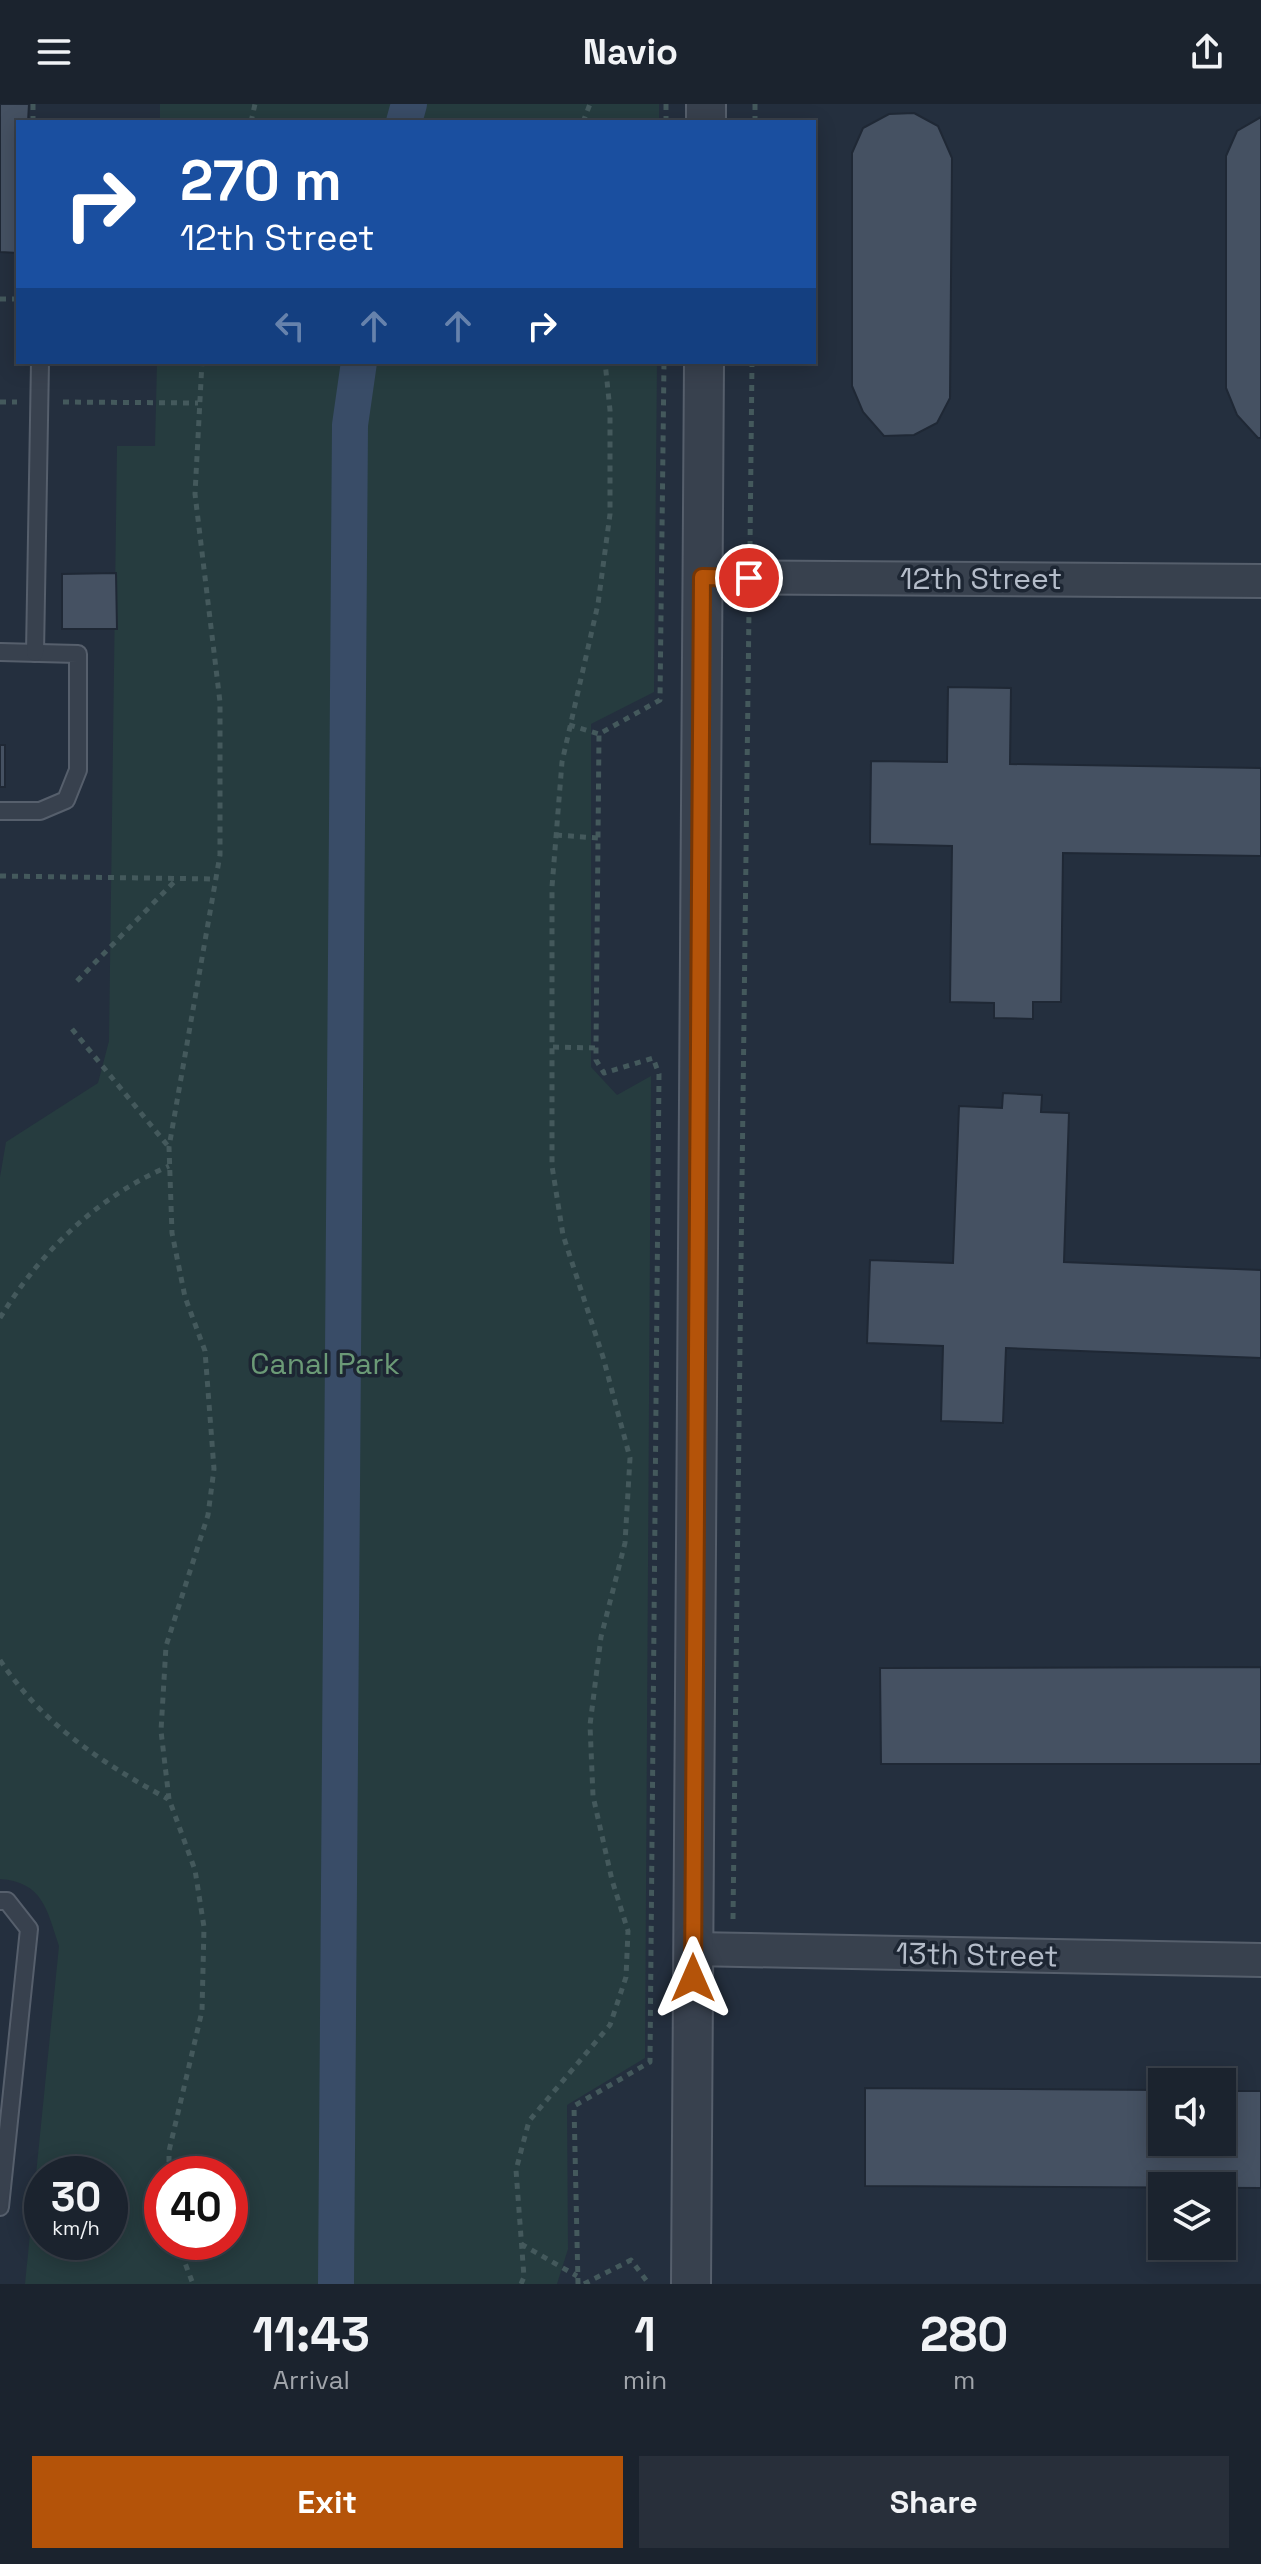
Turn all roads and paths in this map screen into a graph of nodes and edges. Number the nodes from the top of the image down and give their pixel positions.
1 (40, 364) edge
2 (202, 364) edge
3 (605, 364) edge
4 (664, 364) edge
5 (704, 364) edge
6 (752, 364) edge
7 (0, 402) edge
8 (39, 402) junction
9 (198, 403) junction
10 (702, 577) junction
11 (749, 578) junction
12 (1261, 581) edge
13 (0, 652) edge
14 (35, 653) junction
15 (569, 725) junction
16 (599, 734) junction
17 (0, 811) edge
18 (556, 835) junction
19 (598, 838) junction
20 (0, 876) edge
21 (177, 879) junction
22 (215, 879) junction
23 (77, 981) dead end
24 (72, 1029) dead end
25 (553, 1047) junction
26 (596, 1048) junction
27 (169, 1147) junction
28 (169, 1166) junction
29 (0, 1318) edge
30 (0, 1660) edge
31 (169, 1799) junction
32 (0, 1901) edge
33 (693, 1949) junction
34 (733, 1950) junction
35 (1261, 1960) edge
36 (169, 2156) edge
37 (0, 2207) edge
38 (520, 2244) junction
39 (184, 2260) edge
40 (577, 2276) junction
41 (193, 2284) edge
42 (521, 2284) edge
43 (578, 2284) edge
44 (584, 2284) edge
45 (649, 2284) edge
46 (691, 2284) edge

1 - 8 lane
2 - 9 path
3 - 15 path
4 - 16 path
5 - 10 street
6 - 11 path
7 - 8 path
8 - 9 path
8 - 14 lane
9 - 22 path
10 - 11 street, 12th Street
10 - 33 street
11 - 12 street, 12th Street
11 - 34 path
13 - 14 lane
14 - 17 lane
15 - 16 path
15 - 18 path
16 - 19 path
18 - 19 path
18 - 25 path
19 - 26 path
20 - 21 path
21 - 22 path
21 - 23 path
22 - 27 path
24 - 27 path
25 - 26 path
25 - 38 path
26 - 40 path
27 - 28 path
28 - 29 path
28 - 31 path
30 - 31 path
31 - 36 path
32 - 37 lane
33 - 34 street, 13th Street
33 - 46 street
34 - 35 street, 13th Street
38 - 40 path
38 - 42 path
39 - 41 path
40 - 43 path
44 - 45 path

